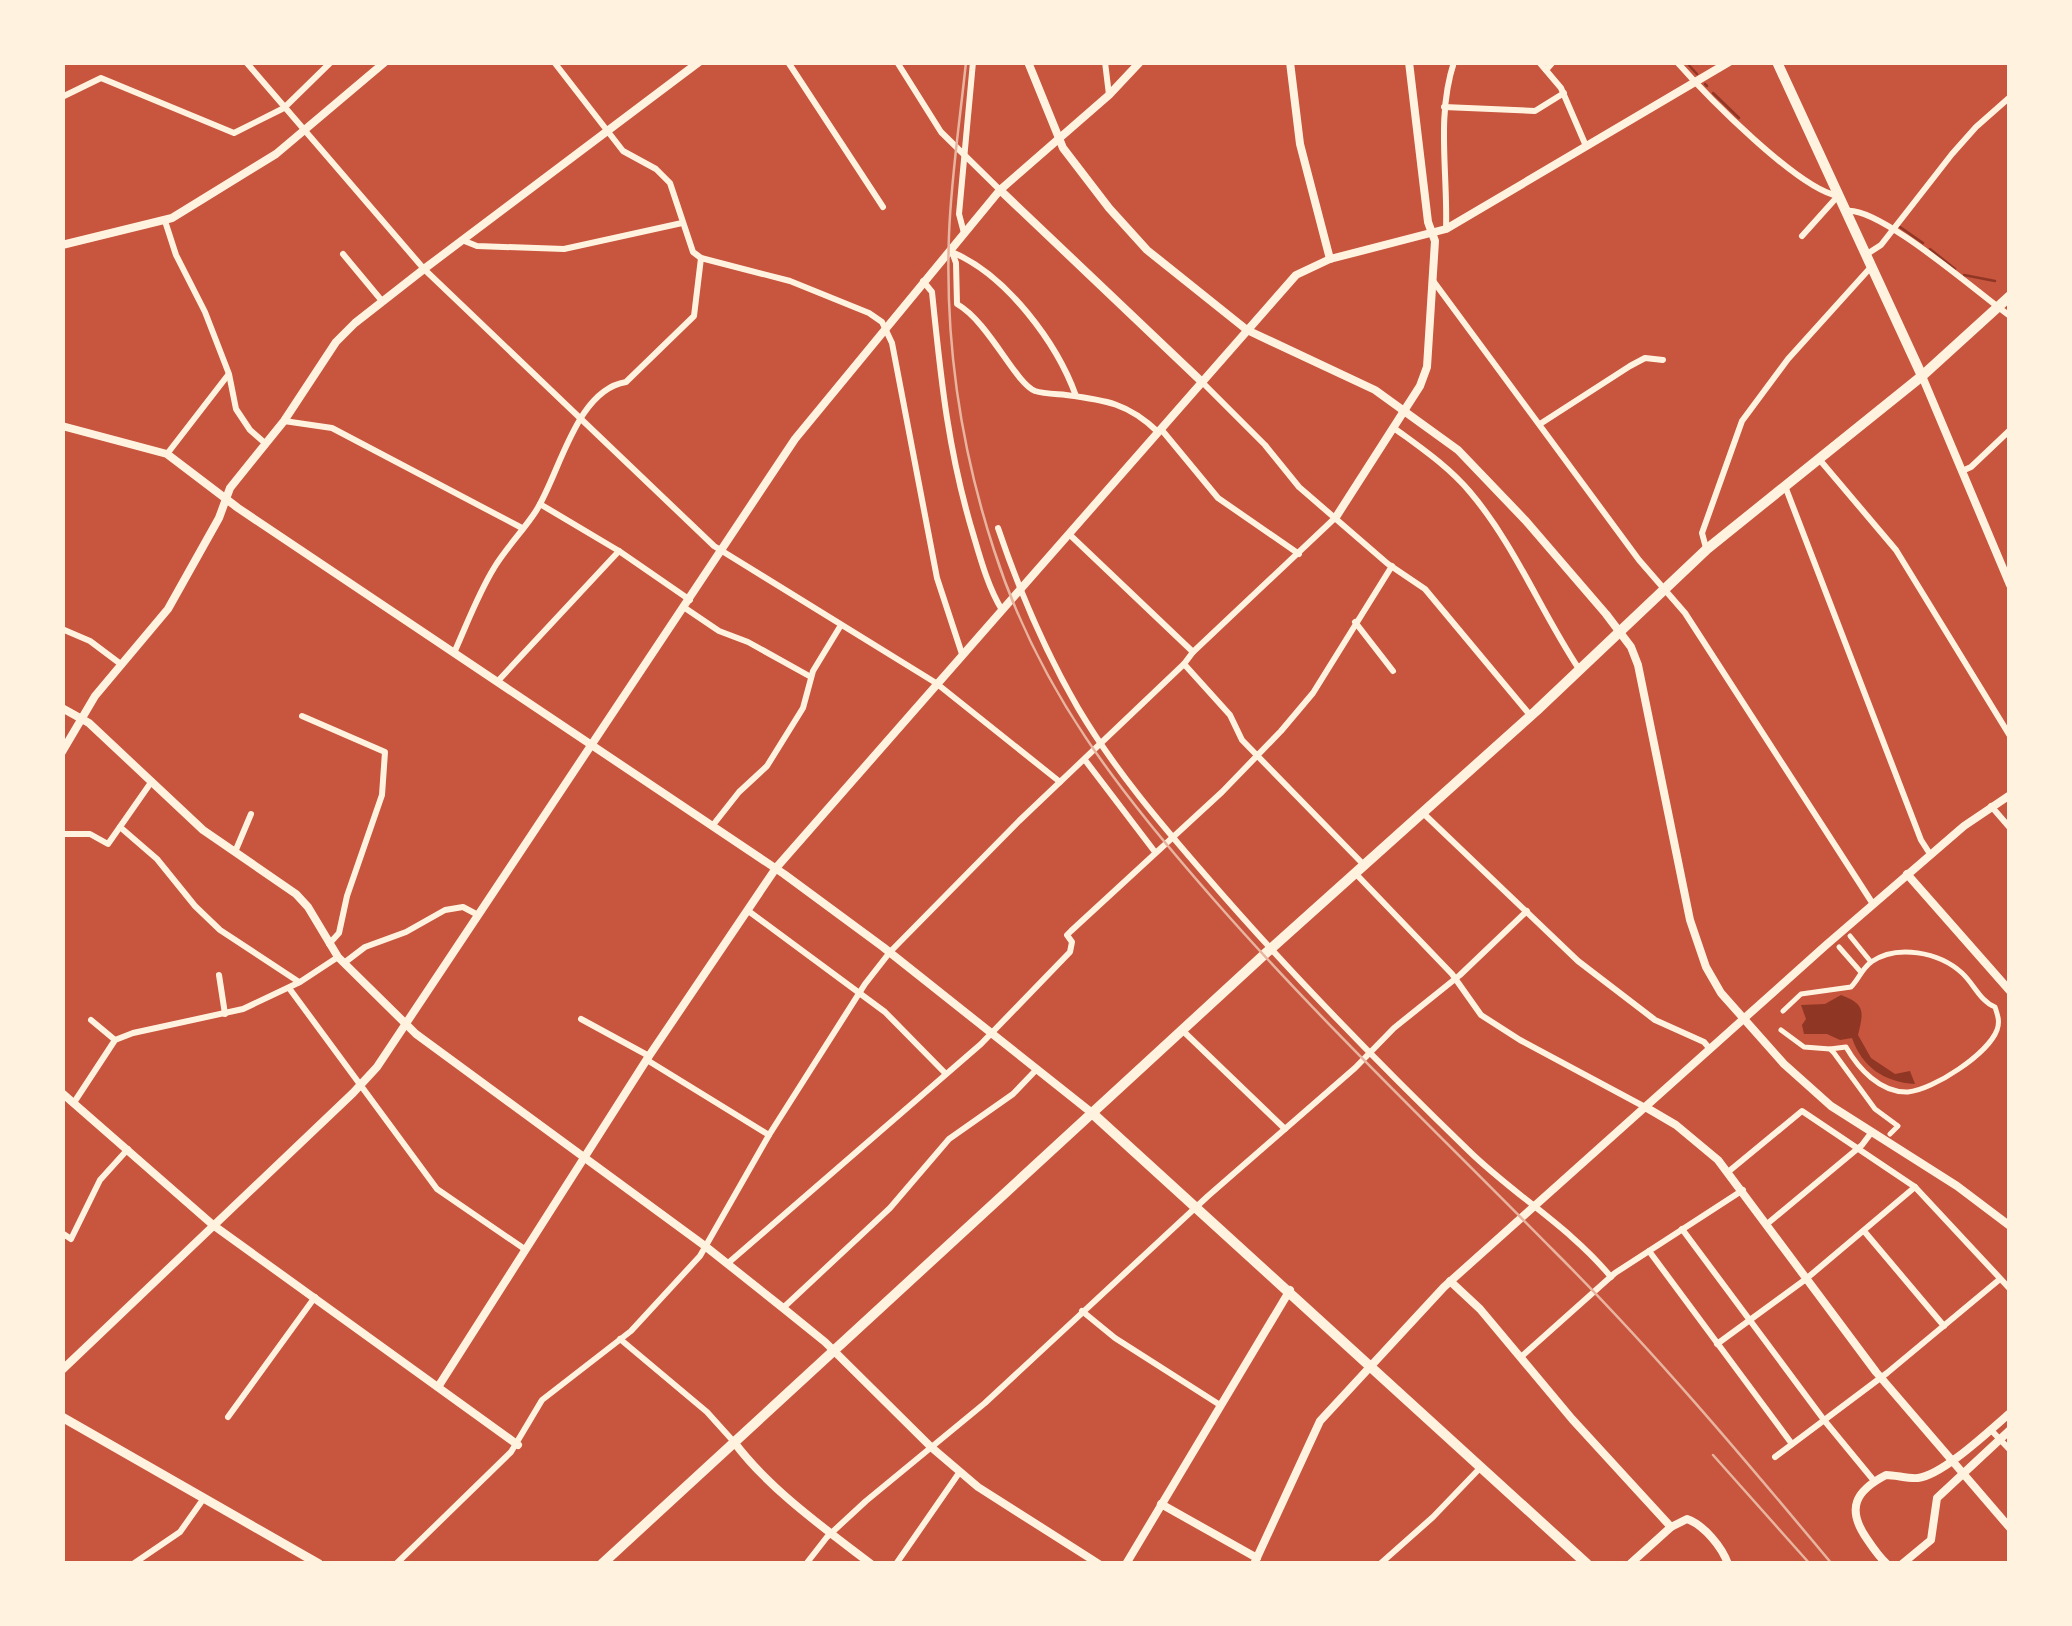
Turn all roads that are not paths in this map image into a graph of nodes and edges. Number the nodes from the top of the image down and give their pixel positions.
1 (246, 62) edge
2 (331, 62) edge
3 (385, 62) edge
4 (554, 62) edge
5 (699, 62) edge
6 (788, 62) edge
7 (896, 62) edge
8 (974, 62) edge
9 (1028, 62) edge
10 (1104, 62) edge
11 (1140, 62) edge
12 (1290, 62) edge
13 (1409, 62) edge
14 (1454, 62) edge
15 (1539, 62) edge
16 (1553, 62) edge
17 (1677, 62) edge
18 (1729, 62) edge
19 (1777, 62) edge
20 (1546, 70) junction
21 (1696, 83) junction
22 (1564, 93) junction
23 (1109, 94) junction
24 (62, 97) edge
25 (2010, 97) edge
26 (1444, 107) junction
27 (284, 108) junction
28 (305, 131) junction
29 (606, 131) junction
30 (1057, 139) junction
31 (1586, 146) junction
32 (963, 154) junction
33 (1000, 190) junction
34 (1838, 196) junction
35 (883, 208) dead end
36 (1846, 211) junction
37 (165, 221) junction
38 (682, 223) junction
39 (1446, 229) junction
40 (1894, 229) junction
41 (964, 233) junction
42 (1434, 234) junction
43 (1802, 236) dead end
44 (462, 240) junction
45 (62, 245) edge
46 (952, 250) junction
47 (343, 254) dead end
48 (1866, 254) junction
49 (701, 258) junction
50 (1330, 259) junction
51 (1872, 266) junction
52 (424, 269) junction
53 (924, 281) junction
54 (1434, 282) junction
55 (2010, 296) edge
56 (382, 301) junction
57 (1997, 308) junction
58 (2010, 316) edge
59 (886, 327) junction
60 (1247, 330) junction
61 (1663, 360) dead end
62 (229, 374) junction
63 (1922, 376) junction
64 (1202, 382) junction
65 (1076, 396) junction
66 (1406, 409) junction
67 (582, 418) junction
68 (284, 421) junction
69 (1540, 424) junction
70 (62, 426) edge
71 (1394, 428) junction
72 (1159, 430) junction
73 (2010, 430) edge
74 (266, 444) junction
75 (167, 454) junction
76 (1818, 459) junction
77 (1962, 471) junction
78 (1785, 486) junction
79 (226, 500) junction
80 (540, 504) junction
81 (1336, 517) junction
82 (522, 528) junction
83 (998, 528) dead end
84 (1069, 534) junction
85 (1707, 549) junction
86 (619, 552) junction
87 (722, 552) junction
88 (1299, 554) junction
89 (2010, 554) edge
90 (1998, 559) junction
91 (1392, 566) junction
92 (2010, 585) edge
93 (1664, 589) junction
94 (1020, 590) junction
95 (687, 604) junction
96 (1002, 610) junction
97 (1355, 622) junction
98 (841, 625) junction
99 (62, 629) edge
100 (1620, 632) junction
101 (1194, 652) junction
102 (453, 654) junction
103 (962, 654) junction
104 (1184, 664) junction
105 (122, 665) junction
106 (1392, 670) dead end
107 (1579, 670) junction
108 (811, 677) junction
109 (496, 683) junction
110 (936, 684) junction
111 (62, 708) edge
112 (302, 716) dead end
113 (1531, 716) junction
114 (81, 718) junction
115 (2010, 736) edge
116 (591, 743) junction
117 (1101, 744) junction
118 (62, 752) edge
119 (1258, 756) junction
120 (1085, 760) junction
121 (152, 781) junction
122 (1060, 782) junction
123 (2010, 795) edge
124 (1991, 806) junction
125 (1424, 813) junction
126 (252, 814) dead end
127 (713, 825) junction
128 (120, 827) junction
129 (2010, 828) edge
130 (62, 834) edge
131 (1172, 837) junction
132 (235, 852) junction
133 (1155, 852) junction
134 (1930, 854) junction
135 (776, 868) junction
136 (1360, 869) junction
137 (1907, 874) junction
138 (1874, 904) junction
139 (747, 910) junction
140 (1527, 910) junction
141 (478, 915) junction
142 (1850, 936) dead end
143 (329, 944) junction
144 (1838, 947) dead end
145 (1270, 949) junction
146 (890, 952) junction
147 (341, 960) junction
148 (1872, 962) junction
149 (1860, 972) junction
150 (219, 975) dead end
151 (1455, 978) junction
152 (300, 982) junction
153 (289, 988) junction
154 (2010, 991) edge
155 (860, 993) junction
156 (1783, 1011) dead end
157 (224, 1014) junction
158 (581, 1019) dead end
159 (91, 1020) dead end
160 (1744, 1021) junction
161 (407, 1026) junction
162 (1182, 1030) junction
163 (1781, 1030) dead end
164 (990, 1034) junction
165 (115, 1040) junction
166 (1830, 1049) junction
167 (1711, 1051) junction
168 (1370, 1052) junction
169 (648, 1058) junction
170 (1036, 1070) junction
171 (945, 1073) junction
172 (360, 1087) junction
173 (62, 1093) edge
174 (75, 1101) junction
175 (1647, 1108) junction
176 (1092, 1113) junction
177 (1285, 1130) junction
178 (1872, 1133) junction
179 (1890, 1134) dead end
180 (769, 1135) junction
181 (129, 1148) junction
182 (1858, 1148) junction
183 (584, 1160) junction
184 (1728, 1172) junction
185 (1914, 1186) junction
186 (1742, 1190) junction
187 (1197, 1207) junction
188 (1534, 1207) junction
189 (1767, 1224) junction
190 (213, 1225) junction
191 (2010, 1226) edge
192 (1682, 1229) junction
193 (1864, 1231) junction
194 (62, 1233) edge
195 (705, 1246) junction
196 (1649, 1250) junction
197 (527, 1251) junction
198 (727, 1264) junction
199 (1611, 1277) junction
200 (1806, 1279) junction
201 (2000, 1279) junction
202 (1450, 1281) junction
203 (2010, 1289) edge
204 (1290, 1290) junction
205 (315, 1297) junction
206 (783, 1308) junction
207 (1082, 1311) junction
208 (1750, 1320) junction
209 (1944, 1326) junction
210 (620, 1339) junction
211 (1717, 1344) junction
212 (834, 1351) junction
213 (1522, 1357) junction
214 (1370, 1365) junction
215 (62, 1370) edge
216 (1881, 1378) junction
217 (438, 1387) junction
218 (1220, 1406) junction
219 (2010, 1413) edge
220 (228, 1417) dead end
221 (62, 1418) edge
222 (1824, 1420) junction
223 (1990, 1430) junction
224 (2010, 1430) edge
225 (2000, 1439) junction
226 (734, 1442) junction
227 (1792, 1444) junction
228 (518, 1445) junction
229 (931, 1448) junction
230 (2010, 1450) edge
231 (1775, 1457) dead end
232 (1951, 1460) junction
233 (1482, 1466) junction
234 (959, 1473) junction
235 (1962, 1474) junction
236 (1875, 1482) junction
237 (204, 1498) junction
238 (1161, 1504) junction
239 (1672, 1527) junction
240 (2010, 1528) edge
241 (831, 1534) junction
242 (1256, 1561) edge
243 (604, 1563) edge
244 (133, 1564) edge
245 (320, 1564) edge
246 (396, 1564) edge
247 (806, 1564) edge
248 (871, 1564) edge
249 (896, 1564) edge
250 (1099, 1564) edge
251 (1126, 1564) edge
252 (1380, 1564) edge
253 (1587, 1564) edge
254 (1630, 1564) edge
255 (1728, 1564) edge
256 (1888, 1564) edge
257 (1902, 1564) edge

1 - 27 street
2 - 27 street
3 - 28 street
4 - 29 street
5 - 29 street
6 - 35 street
7 - 32 street
8 - 32 street
9 - 30 street
10 - 23 street
11 - 23 street
12 - 50 street
13 - 42 street
14 - 26 street
15 - 20 street
16 - 20 street
17 - 21 street
18 - 21 street
19 - 34 main road
20 - 22 street
21 - 31 street
21 - 34 street
22 - 26 street
22 - 31 street
23 - 30 street
24 - 27 street
25 - 40 street
26 - 39 street
27 - 28 street
28 - 37 street
28 - 52 street
29 - 38 street
29 - 44 street
30 - 33 street
30 - 60 street
31 - 39 street
32 - 33 street
32 - 41 street
33 - 41 street
33 - 64 street
34 - 36 main road
34 - 43 street
36 - 40 street
36 - 48 main road
37 - 45 street
37 - 62 street
38 - 44 street
38 - 49 street
39 - 42 street
40 - 48 street
40 - 57 street
41 - 46 street
42 - 50 street
42 - 54 street
44 - 52 street
46 - 53 street
46 - 65 street
46 - 65 street
47 - 56 street
48 - 51 main road
49 - 59 street
49 - 67 street
50 - 60 street
51 - 63 main road
51 - 85 street
52 - 56 street
52 - 67 street
53 - 59 street
53 - 96 street
54 - 66 street
54 - 69 street
55 - 57 main road
56 - 68 street
57 - 58 street
57 - 63 main road
59 - 87 street
59 - 103 street
60 - 64 street
60 - 66 street
61 - 69 street
62 - 74 street
62 - 75 street
63 - 76 main road
63 - 77 street
64 - 72 street
64 - 81 street
65 - 72 street
66 - 71 street
66 - 100 street
67 - 80 street
67 - 87 street
68 - 74 street
68 - 82 street
69 - 93 street
70 - 75 street
71 - 81 street
71 - 107 street
72 - 84 street
72 - 88 street
73 - 77 street
74 - 79 street
75 - 79 street
76 - 78 main road
76 - 115 street
77 - 90 street
78 - 85 main road
78 - 134 street
79 - 102 street
79 - 105 street
80 - 82 street
80 - 86 street
81 - 88 street
81 - 91 street
82 - 102 street
83 - 94 street
84 - 94 street
84 - 101 street
85 - 93 main road
86 - 95 street
86 - 109 street
87 - 95 street
87 - 98 street
88 - 101 street
89 - 90 street
90 - 92 street
91 - 97 street
91 - 113 street
93 - 100 main road
93 - 138 street
94 - 96 street
94 - 117 street
95 - 108 street
95 - 116 street
96 - 103 street
97 - 106 street
97 - 119 street
98 - 108 street
98 - 110 street
99 - 105 street
100 - 107 main road
100 - 160 street
101 - 104 street
102 - 109 street
103 - 110 street
104 - 117 street
104 - 119 street
105 - 114 street
107 - 113 main road
108 - 127 street
109 - 116 street
110 - 122 street
110 - 135 street
111 - 114 street
112 - 143 street
113 - 125 main road
114 - 118 street
114 - 121 street
116 - 127 street
116 - 141 street
117 - 120 street
117 - 131 street
119 - 131 street
119 - 136 street
120 - 122 street
120 - 133 street
121 - 128 street
121 - 132 street
122 - 146 street
123 - 124 street
124 - 129 street
124 - 134 street
125 - 136 main road
125 - 140 street
126 - 132 street
127 - 135 street
128 - 130 street
128 - 152 street
131 - 133 street
131 - 145 street
132 - 143 street
133 - 164 street
134 - 137 street
135 - 139 street
135 - 146 street
136 - 145 main road
136 - 151 street
137 - 138 street
137 - 154 street
138 - 160 street
139 - 155 street
139 - 169 street
140 - 151 street
140 - 167 street
141 - 147 street
141 - 161 street
142 - 148 street
143 - 147 street
144 - 149 street
145 - 162 main road
145 - 168 street
146 - 155 street
146 - 164 street
147 - 152 street
147 - 161 street
148 - 149 street
148 - 166 street
149 - 156 street
150 - 157 street
151 - 168 street
151 - 175 street
152 - 153 street
153 - 157 street
153 - 172 street
155 - 171 street
155 - 180 street
157 - 165 street
158 - 169 street
159 - 165 street
160 - 167 street
160 - 178 street
161 - 172 street
161 - 183 street
162 - 176 main road
162 - 177 street
163 - 166 street
164 - 170 street
164 - 171 street
165 - 174 street
166 - 179 street
167 - 175 street
168 - 177 street
168 - 188 street
169 - 180 street
169 - 183 street
170 - 176 street
170 - 206 street
171 - 198 street
172 - 190 street
172 - 197 street
173 - 174 street
174 - 181 street
175 - 184 street
175 - 188 street
176 - 187 main road
176 - 212 main road
177 - 187 street
178 - 182 street
178 - 191 street
180 - 195 street
181 - 190 street
181 - 194 street
182 - 184 street
182 - 185 street
182 - 189 street
183 - 195 street
183 - 197 street
184 - 186 street
185 - 193 street
185 - 201 street
186 - 189 street
186 - 192 street
187 - 204 main road
187 - 207 street
188 - 199 street
188 - 202 street
189 - 200 street
190 - 205 street
190 - 215 street
192 - 196 street
192 - 208 street
193 - 200 street
193 - 209 street
195 - 198 street
195 - 210 street
196 - 199 street
196 - 211 street
197 - 217 street
198 - 206 street
199 - 213 street
200 - 208 street
200 - 216 street
201 - 203 street
201 - 209 street
202 - 213 street
202 - 214 street
204 - 214 main road
204 - 218 street
205 - 217 street
205 - 220 street
206 - 212 street
207 - 218 street
207 - 229 street
208 - 211 street
208 - 222 street
209 - 216 street
210 - 226 street
210 - 228 street
211 - 227 street
212 - 226 main road
212 - 229 street
213 - 239 street
214 - 233 main road
214 - 242 street
216 - 222 street
216 - 232 street
217 - 228 street
218 - 238 street
219 - 223 street
221 - 237 main road
222 - 227 street
222 - 236 street
223 - 225 street
223 - 232 street
224 - 225 street
225 - 230 street
225 - 235 street
226 - 241 street
226 - 243 main road
227 - 231 street
228 - 246 street
229 - 234 street
229 - 241 street
232 - 235 street
232 - 236 street
233 - 252 street
233 - 253 main road
234 - 249 street
234 - 250 street
235 - 240 street
235 - 257 street
236 - 256 street
237 - 244 street
237 - 245 main road
238 - 242 street
238 - 251 street
239 - 254 street
239 - 255 street
241 - 247 street
241 - 248 street

